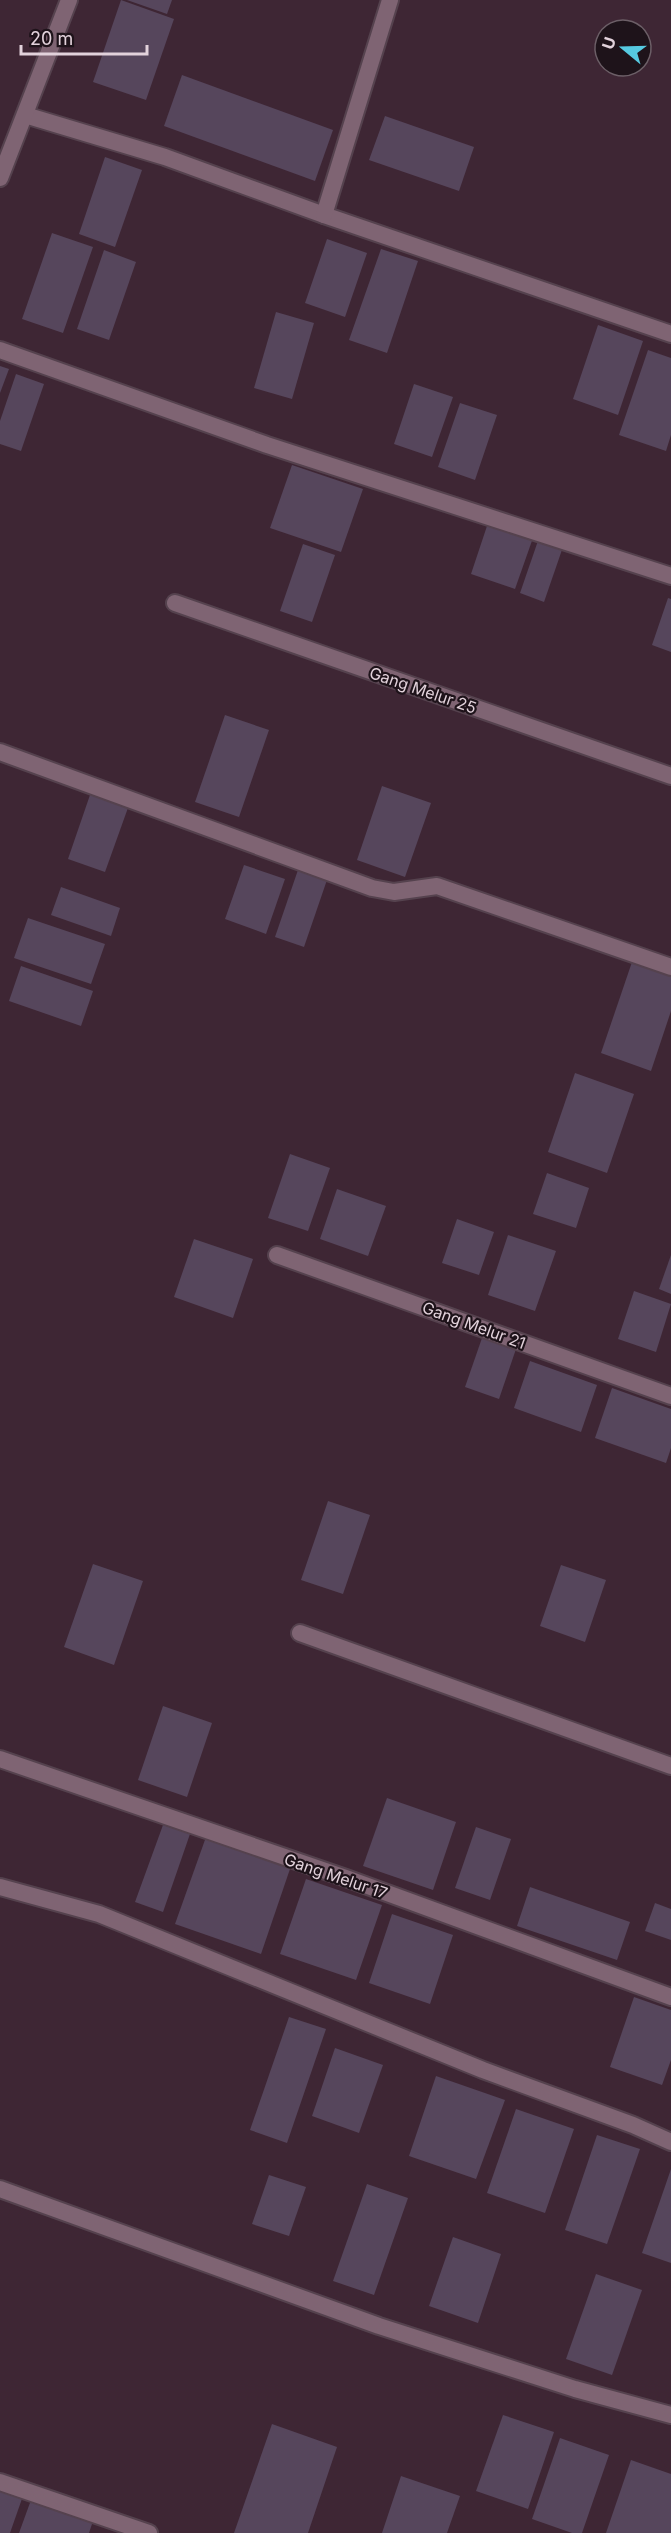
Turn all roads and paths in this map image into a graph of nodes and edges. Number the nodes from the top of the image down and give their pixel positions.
1 (69, 0) edge
2 (390, 0) edge
3 (25, 115) junction
4 (0, 178) edge
5 (324, 215) junction
6 (671, 334) edge
7 (0, 350) edge
8 (671, 576) edge
9 (175, 603) dead end
10 (0, 752) edge
11 (671, 776) edge
12 (671, 967) edge
13 (278, 1255) dead end
14 (671, 1395) edge
15 (300, 1633) dead end
16 (0, 1759) edge
17 (671, 1767) edge
18 (0, 1887) edge
19 (671, 1997) edge
20 (671, 2142) edge
21 (0, 2188) edge
22 (671, 2415) edge
23 (0, 2482) edge
24 (149, 2533) edge

1 - 3 street
2 - 5 street
3 - 4 street
3 - 5 street
5 - 6 street
7 - 8 street
9 - 11 street, Gang Melur 25
10 - 12 street
13 - 14 street, Gang Melur 21
15 - 17 street
16 - 19 street, Gang Melur 17
18 - 20 street
21 - 22 street
23 - 24 street

